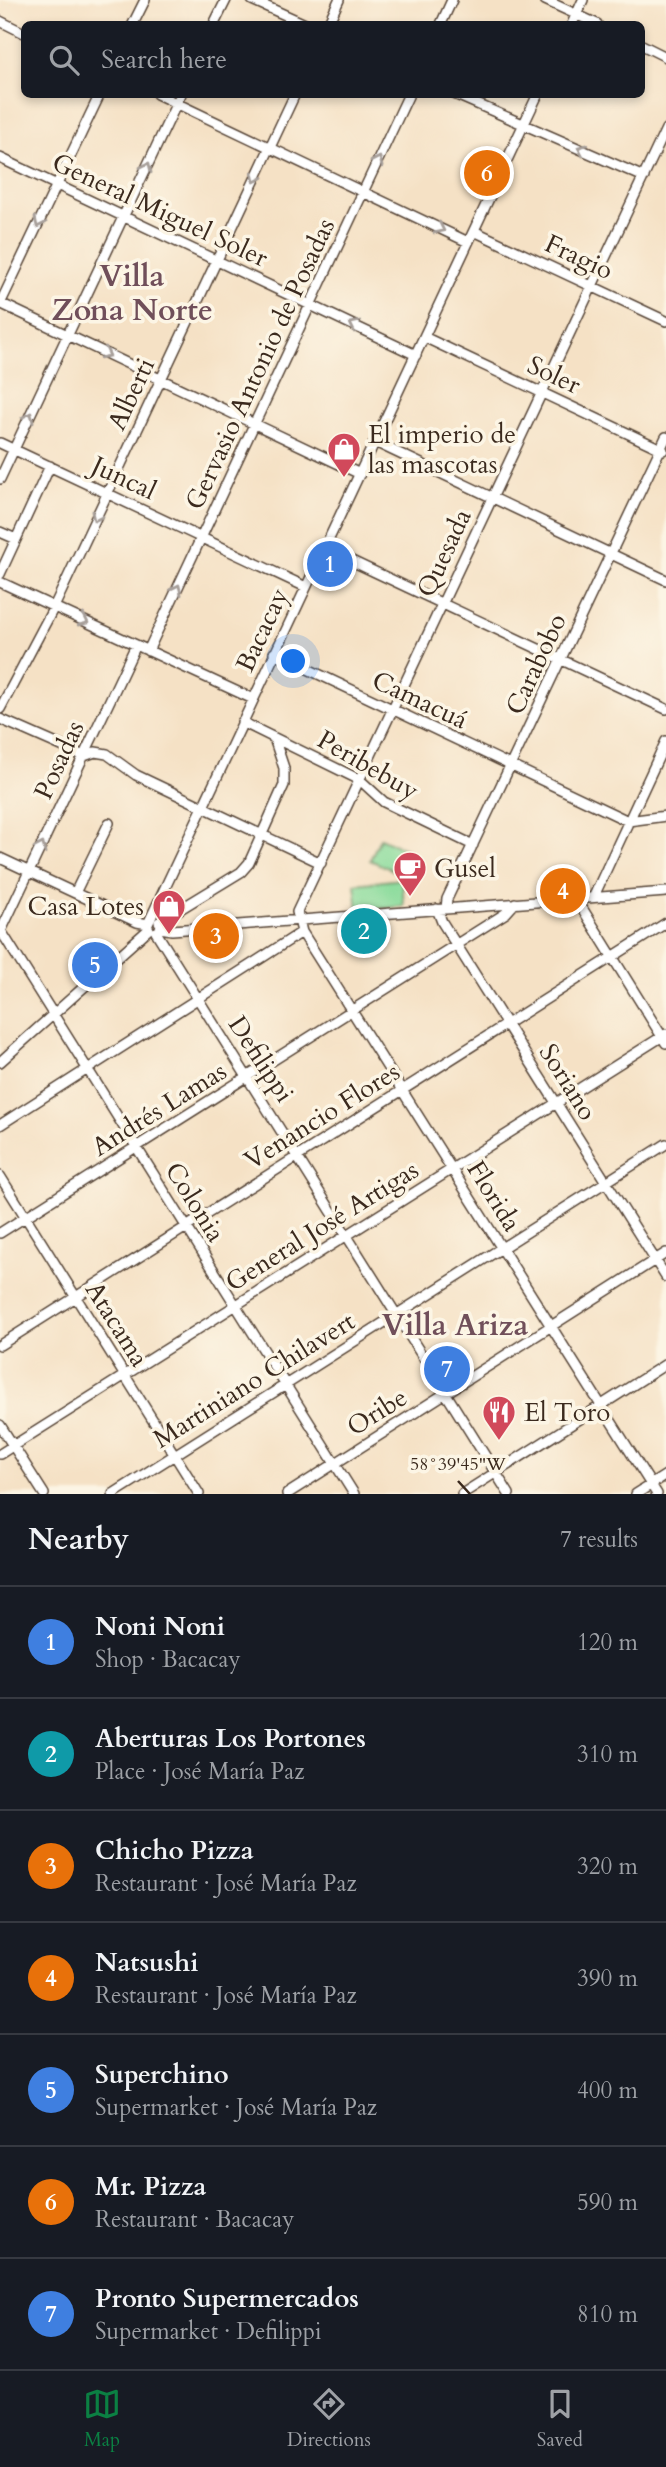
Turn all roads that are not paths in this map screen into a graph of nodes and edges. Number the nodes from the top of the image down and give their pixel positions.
1 (145, 0) edge
2 (226, 0) edge
3 (252, 0) edge
4 (339, 0) edge
5 (452, 0) edge
6 (545, 0) edge
7 (583, 0) edge
8 (576, 14) junction
9 (0, 21) edge
10 (134, 21) edge
11 (216, 21) edge
12 (298, 21) edge
13 (329, 21) edge
14 (442, 21) edge
15 (573, 21) edge
16 (591, 21) edge
17 (21, 32) edge
18 (645, 46) edge
19 (666, 57) edge
20 (98, 98) edge
21 (293, 98) edge
22 (407, 98) edge
23 (463, 98) edge
24 (536, 98) edge
25 (179, 99) edge
26 (524, 125) junction
27 (666, 129) edge
28 (270, 147) junction
29 (0, 158) edge
30 (644, 177) junction
31 (58, 185) junction
32 (364, 192) junction
33 (124, 216) junction
34 (474, 231) junction
35 (468, 242) junction
36 (217, 260) junction
37 (592, 286) junction
38 (0, 304) edge
39 (310, 304) junction
40 (666, 321) edge
41 (67, 335) junction
42 (424, 337) junction
43 (415, 355) junction
44 (161, 380) junction
45 (542, 392) junction
46 (254, 424) junction
47 (666, 438) edge
48 (375, 442) junction
49 (0, 443) edge
50 (14, 449) junction
51 (663, 450) edge
52 (50, 466) junction
53 (360, 474) junction
54 (0, 479) edge
55 (108, 493) junction
56 (494, 497) junction
57 (0, 532) edge
58 (201, 537) junction
59 (16, 540) junction
60 (324, 548) junction
61 (610, 554) junction
62 (0, 574) edge
63 (666, 580) edge
64 (0, 582) edge
65 (306, 587) junction
66 (443, 604) junction
67 (54, 607) junction
68 (135, 645) junction
69 (148, 651) junction
70 (274, 653) junction
71 (561, 659) junction
72 (253, 699) junction
73 (0, 709) edge
74 (666, 709) edge
75 (393, 710) junction
76 (0, 719) edge
77 (242, 722) junction
78 (274, 737) junction
79 (666, 741) edge
80 (84, 756) junction
81 (512, 766) junction
82 (360, 779) junction
83 (202, 807) junction
84 (666, 816) edge
85 (628, 821) junction
86 (108, 823) dead end
87 (263, 835) junction
88 (473, 845) junction
89 (0, 858) edge
90 (321, 863) junction
91 (30, 872) junction
92 (666, 892) edge
93 (75, 893) junction
94 (594, 897) junction
95 (580, 898) junction
96 (515, 904) junction
97 (442, 909) junction
98 (298, 919) junction
99 (666, 923) edge
100 (154, 926) junction
101 (1, 931) edge
102 (302, 932) junction
103 (457, 945) junction
104 (612, 957) junction
105 (198, 1000) junction
106 (352, 1012) junction
107 (52, 1015) junction
108 (507, 1024) junction
109 (665, 1038) edge
110 (0, 1062) edge
111 (87, 1070) junction
112 (248, 1078) junction
113 (402, 1090) junction
114 (557, 1103) junction
115 (0, 1125) edge
116 (666, 1144) edge
117 (136, 1147) junction
118 (298, 1156) junction
119 (452, 1168) junction
120 (0, 1176) edge
121 (606, 1182) junction
122 (26, 1217) junction
123 (186, 1226) junction
124 (0, 1233) edge
125 (348, 1236) junction
126 (501, 1248) junction
127 (666, 1253) edge
128 (655, 1260) junction
129 (666, 1277) edge
130 (75, 1297) junction
131 (235, 1306) junction
132 (396, 1315) junction
133 (551, 1327) junction
134 (0, 1345) edge
135 (666, 1364) edge
136 (124, 1376) junction
137 (285, 1384) junction
138 (446, 1394) junction
139 (600, 1405) junction
140 (0, 1425) edge
141 (13, 1446) junction
142 (0, 1454) edge
143 (174, 1455) junction
144 (335, 1463) junction
145 (496, 1473) junction
146 (666, 1475) edge
147 (651, 1485) junction
148 (44, 1494) edge
149 (113, 1494) edge
150 (199, 1494) edge
151 (287, 1494) edge
152 (354, 1494) edge
153 (462, 1494) edge
154 (509, 1494) edge
155 (636, 1494) edge
156 (657, 1494) edge

1 - 10 street
2 - 11 street
3 - 12 street
4 - 13 street
5 - 14 street
6 - 8 street
7 - 8 street
8 - 15 street
8 - 16 street
9 - 17 street
18 - 19 street
20 - 31 street
21 - 28 street, Alberti
32 -> 22 street, Gervasio Antonio de Posadas
23 - 26 street
24 - 26 street, Bacacay
25 - 28 street
33 -> 25 street
30 -> 26 street
26 - 34 street, Bacacay
27 - 30 street, Quesada
28 - 32 street
28 -> 36 street, Alberti
29 - 31 street, General Miguel Soler
30 - 37 street, Quesada
31 - 33 street, General Miguel Soler
31 -> 38 street
32 -> 35 street
32 - 39 street, Gervasio Antonio de Posadas
33 - 36 street, General Miguel Soler
33 - 41 street
34 - 35 street, Bacacay
34 - 37 street, Fragio
35 - 42 street, Bacacay
36 - 39 street, General Miguel Soler
36 - 44 street, Alberti
37 - 40 street, Fragio
37 - 45 street, Quesada
38 - 41 street
43 -> 39 street, General Miguel Soler
39 - 46 street, Gervasio Antonio de Posadas
41 -> 44 street
50 -> 41 street
42 - 43 street, Bacacay
42 - 45 street, Soler
43 - 48 street, Bacacay
44 - 46 street
44 - 55 street, Alberti
45 - 51 street, Soler
45 - 56 street, Quesada
46 - 53 street
46 - 58 street, Gervasio Antonio de Posadas
47 - 51 street, Carabobo
48 - 53 street, Bacacay
48 - 56 street
49 - 50 street, Juncal
50 - 52 street, Juncal
50 - 54 street
51 - 61 street, Carabobo
52 - 55 street, Juncal
52 - 59 street
53 - 60 street, Bacacay
55 - 58 street, Juncal
55 -> 67 street, Alberti
56 - 61 street
56 - 66 street, Quesada
57 - 59 street
58 - 65 street, Juncal
69 -> 58 street, Gervasio Antonio de Posadas
59 - 62 street
60 - 65 street, Bacacay
60 - 66 street
61 - 63 street
61 - 71 street, Carabobo
64 - 67 street
65 - 70 street, Bacacay
66 - 71 street
66 - 75 street, Quesada
67 -> 68 street
67 - 73 street, Alberti
68 - 69 street
68 - 80 street, Posadas
69 - 72 street
70 - 72 street, Bacacay
70 - 75 street, Camacuá
71 - 74 street
71 - 81 street, Carabobo
72 - 77 street, Bacacay
75 - 81 street, Camacuá
75 - 82 street, Quesada
76 - 80 street
77 - 78 street, Peribebuy
77 - 83 street, Bacacay
78 - 82 street, Peribebuy
78 - 87 street
79 - 85 street
80 - 83 street
91 -> 80 street, Posadas
81 - 85 street, Camacuá
81 - 88 street, Carabobo
82 - 88 street, Peribebuy
82 - 90 street, Quesada
83 - 87 street
83 - 100 street, Bacacay
84 - 85 street
85 - 94 street
86 - 93 street
87 - 90 street
87 - 100 street
88 - 97 street, Carabobo
89 - 91 street
90 - 98 street, Quesada
91 - 93 street
91 - 101 street, Posadas
92 - 94 street
93 - 100 street
94 - 95 street
95 - 96 street
95 - 104 street
96 - 97 street
96 - 103 street, Andrés Lamas
97 - 98 street
97 - 103 street, Soriano
98 - 100 street
98 - 102 street, Florida
99 - 104 street, Venancio Flores
100 - 105 street, Defilippi
100 - 107 street
101 - 107 street, Colonia
102 - 105 street
102 - 106 street, Florida
103 - 106 street, Andrés Lamas
103 - 108 street, Soriano
104 - 108 street, Venancio Flores
104 - 109 street
105 - 111 street
105 - 112 street, Defilippi
106 - 112 street, Andrés Lamas
106 - 113 street, Florida
107 - 110 street
107 - 111 street, Colonia
108 - 113 street, Venancio Flores
108 - 114 street, Soriano
109 - 114 street, General José Artigas
111 - 115 street
111 - 117 street, Colonia
112 - 117 street, Andrés Lamas
112 - 118 street, Defilippi
113 - 118 street, Venancio Flores
113 - 119 street, Florida
114 - 119 street, General José Artigas
114 - 121 street, Soriano
116 - 121 street, Martiniano Chilavert
117 - 122 street, Andrés Lamas
117 - 123 street, Colonia
118 - 123 street, Venancio Flores
118 - 125 street, Defilippi
119 - 125 street, General José Artigas
119 - 126 street, Florida
120 - 122 street, Atacama
121 - 126 street, Martiniano Chilavert
121 - 128 street, Soriano
122 - 124 street, Andrés Lamas
122 - 130 street, Atacama
123 - 130 street, Venancio Flores
123 - 131 street, Colonia
125 - 131 street, General José Artigas
125 - 132 street, Defilippi
126 - 132 street, Martiniano Chilavert
126 - 133 street, Florida
127 - 128 street, Oribe
128 - 129 street, Soriano
128 - 133 street, Oribe
130 - 134 street, Venancio Flores
130 - 136 street, Atacama
131 - 136 street, General José Artigas
131 - 137 street, Colonia
132 - 137 street, Martiniano Chilavert
132 - 138 street, Defilippi
133 - 138 street, Oribe
133 - 139 street, Florida
135 - 139 street
136 - 141 street, General José Artigas
136 - 143 street, Atacama
137 - 143 street, Martiniano Chilavert
137 - 144 street, Colonia
138 - 144 street, Oribe
138 - 145 street, Defilippi
139 - 145 street
139 - 147 street, Florida
140 - 141 street
141 - 142 street, General José Artigas
141 - 148 street
143 - 149 street, Martiniano Chilavert
143 - 150 street, Atacama
144 - 151 street, Oribe
144 - 152 street, Colonia
145 - 153 street
145 - 154 street, Defilippi
146 - 147 street
147 - 155 street
147 - 156 street, Florida

